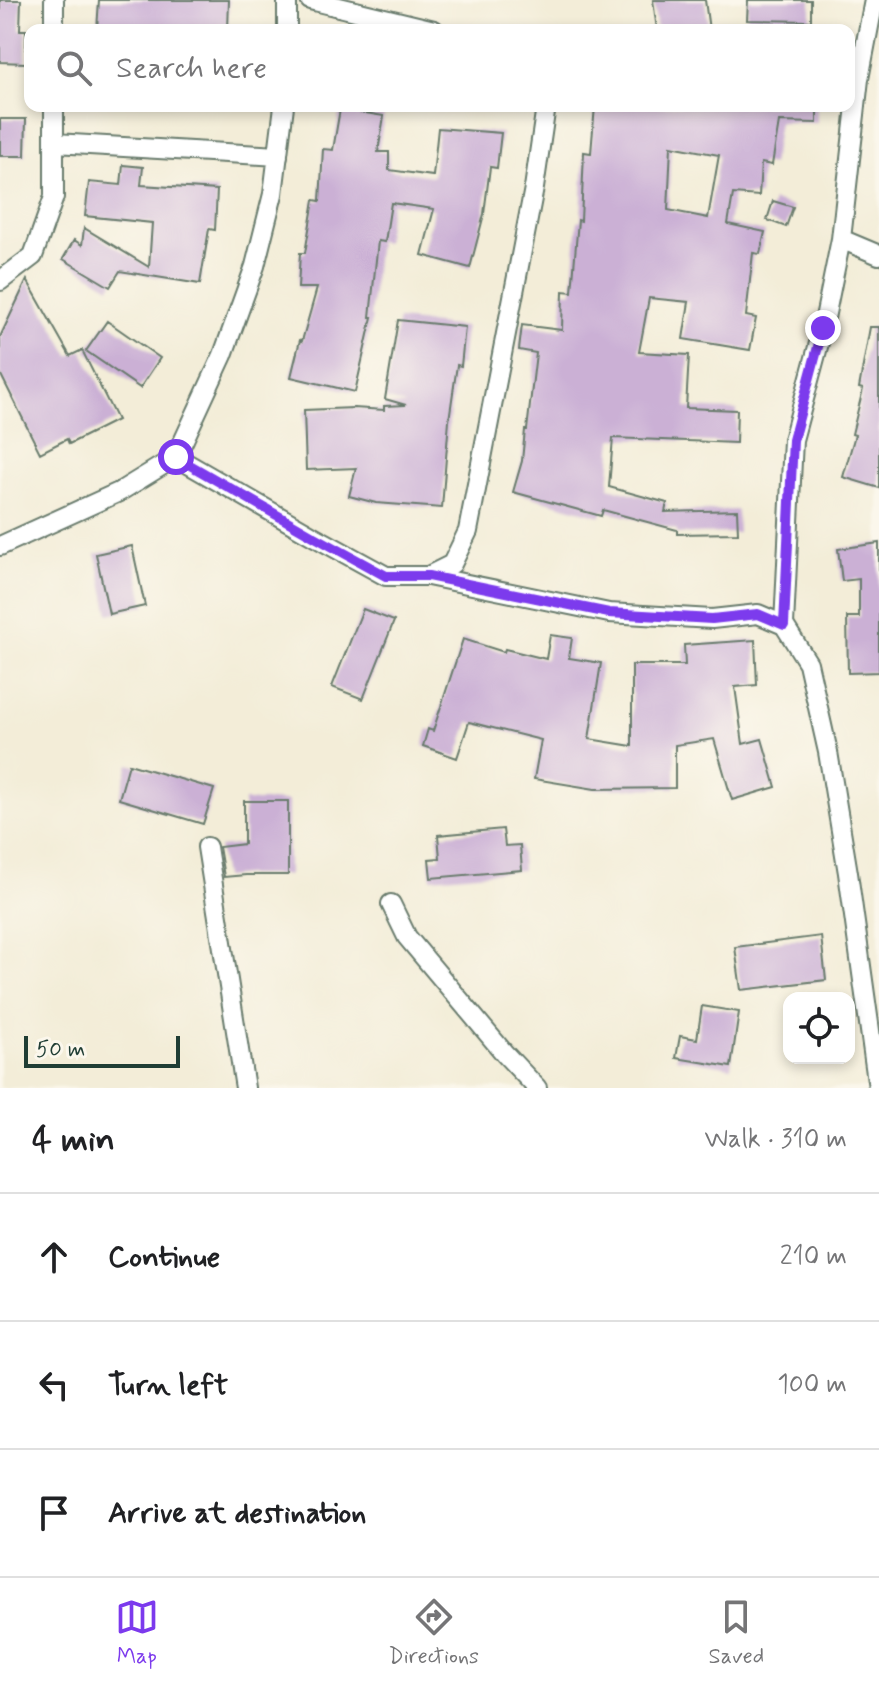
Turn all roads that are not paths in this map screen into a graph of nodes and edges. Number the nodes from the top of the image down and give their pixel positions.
1 (54, 0) edge
2 (287, 0) edge
3 (310, 0) edge
4 (874, 0) edge
5 (54, 24) edge
6 (287, 24) edge
7 (409, 24) edge
8 (54, 112) edge
9 (283, 112) edge
10 (545, 112) edge
11 (55, 143) junction
12 (278, 156) junction
13 (841, 239) junction
14 (879, 255) edge
15 (0, 281) edge
16 (176, 457) junction
17 (0, 546) edge
18 (428, 576) junction
19 (784, 625) junction
20 (207, 847) dead end
21 (391, 904) dead end
22 (245, 1088) edge
23 (537, 1088) edge
24 (878, 1088) edge

1 - 5 street
2 - 6 street
3 - 7 street
4 - 13 street
8 - 11 street
9 - 12 street
10 - 18 street
11 - 12 street
11 - 15 street
12 - 16 street
13 - 14 street
13 - 19 street
16 - 17 street
16 - 18 street
18 - 19 street
19 - 24 street
20 - 22 street
21 - 23 street

